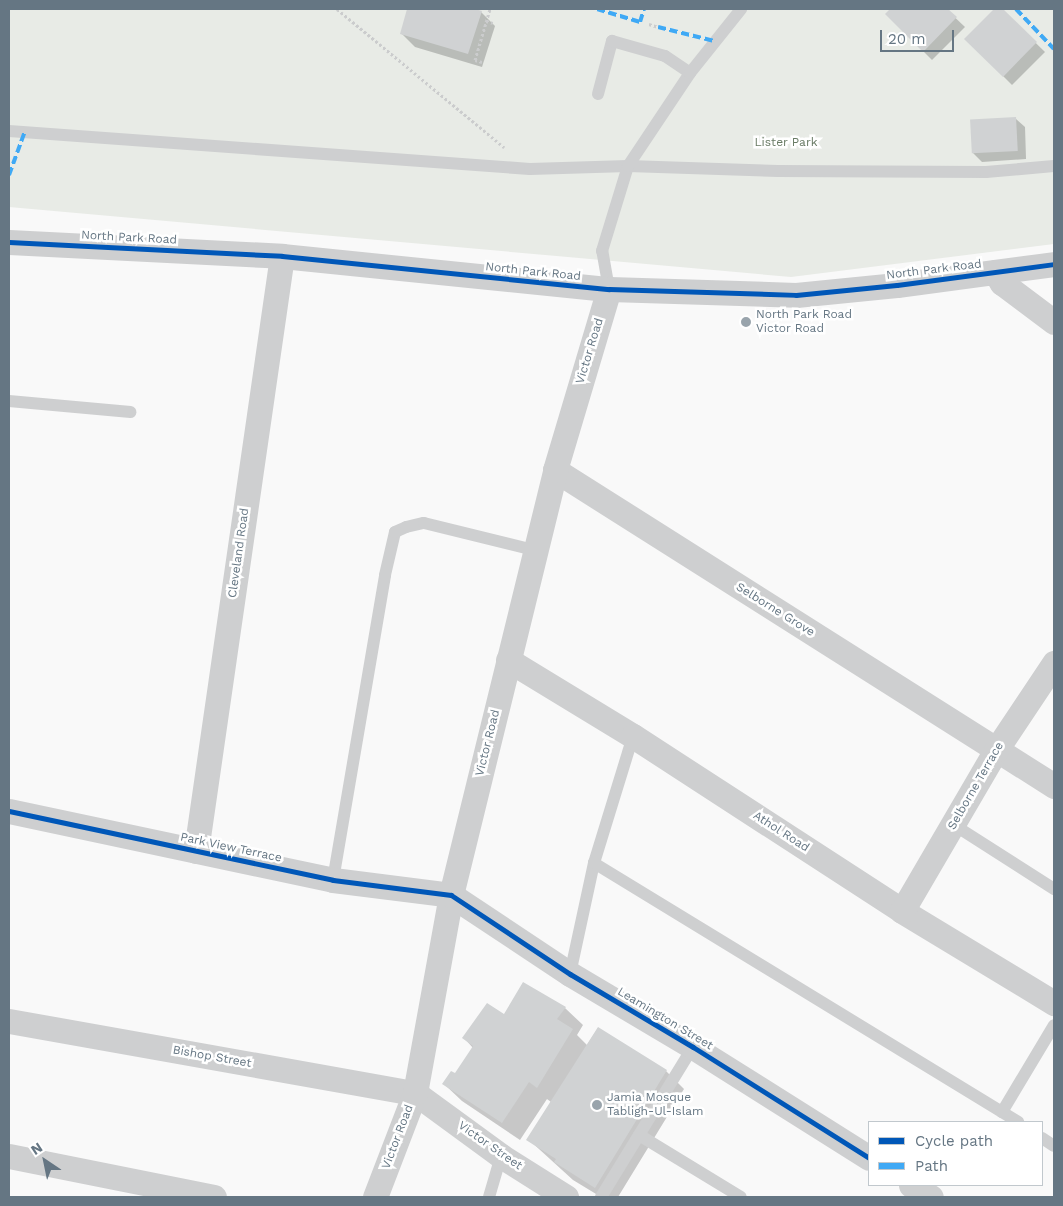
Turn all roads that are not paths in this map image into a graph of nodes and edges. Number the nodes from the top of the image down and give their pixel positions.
1 (741, 9) edge
2 (690, 73) junction
3 (598, 94) dead end
4 (9, 131) edge
5 (628, 166) junction
6 (1054, 166) edge
7 (10, 246) edge
8 (282, 256) junction
9 (1054, 264) edge
10 (995, 272) junction
11 (609, 289) junction
12 (1054, 322) edge
13 (9, 401) edge
14 (131, 412) dead end
15 (555, 470) junction
16 (534, 550) junction
17 (508, 660) junction
18 (1054, 663) edge
19 (633, 736) junction
20 (996, 750) junction
21 (1054, 786) edge
22 (9, 811) edge
23 (954, 825) junction
24 (196, 851) junction
25 (594, 863) junction
26 (333, 880) junction
27 (1054, 889) edge
28 (451, 895) junction
29 (902, 911) junction
30 (570, 974) junction
31 (1054, 1002) edge
32 (9, 1022) edge
33 (1054, 1025) edge
34 (693, 1047) junction
35 (415, 1093) junction
36 (1002, 1112) junction
37 (1016, 1121) edge
38 (639, 1135) junction
39 (1043, 1139) edge
40 (1054, 1146) edge
41 (9, 1156) edge
42 (501, 1156) junction
43 (868, 1157) edge
44 (913, 1186) edge
45 (214, 1197) edge
46 (374, 1197) edge
47 (489, 1197) edge
48 (566, 1197) edge
49 (601, 1197) edge
50 (741, 1197) edge
51 (931, 1197) edge

1 - 2 lane
2 - 3 lane
2 - 5 lane
4 - 5 lane
5 - 6 lane
5 - 11 lane
7 - 8 street, North Park Road
8 - 11 street, North Park Road
8 - 24 street, Cleveland Road
9 - 10 street, North Park Road
10 - 11 street, North Park Road
10 - 12 street
11 - 15 street, Victor Road
13 - 14 lane
15 - 16 street, Victor Road
15 - 20 street, Selborne Grove
16 - 17 street, Victor Road
16 - 26 lane
17 - 19 street, Athol Road
17 - 28 street, Victor Road
18 - 20 street, Selborne Terrace
19 - 25 lane
19 - 29 street, Athol Road
20 - 21 street, Selborne Grove
20 - 23 street, Selborne Terrace
22 - 24 street, Park View Terrace
23 - 27 lane
23 - 29 street, Selborne Terrace
24 - 26 street, Park View Terrace
25 - 30 lane
25 - 36 lane
26 - 28 street, Park View Terrace
28 - 30 street, Leamington Street
28 - 35 street, Victor Road
29 - 31 street, Athol Road
30 - 34 street, Leamington Street
32 - 35 street, Bishop Street
33 - 36 lane
34 - 38 lane
34 - 43 street, Leamington Street
35 - 42 street, Victor Street
35 - 46 street, Victor Road
36 - 37 lane
38 - 49 lane
38 - 50 lane
39 - 40 lane
41 - 45 street
42 - 47 lane
42 - 48 street, Victor Street
44 - 51 street

